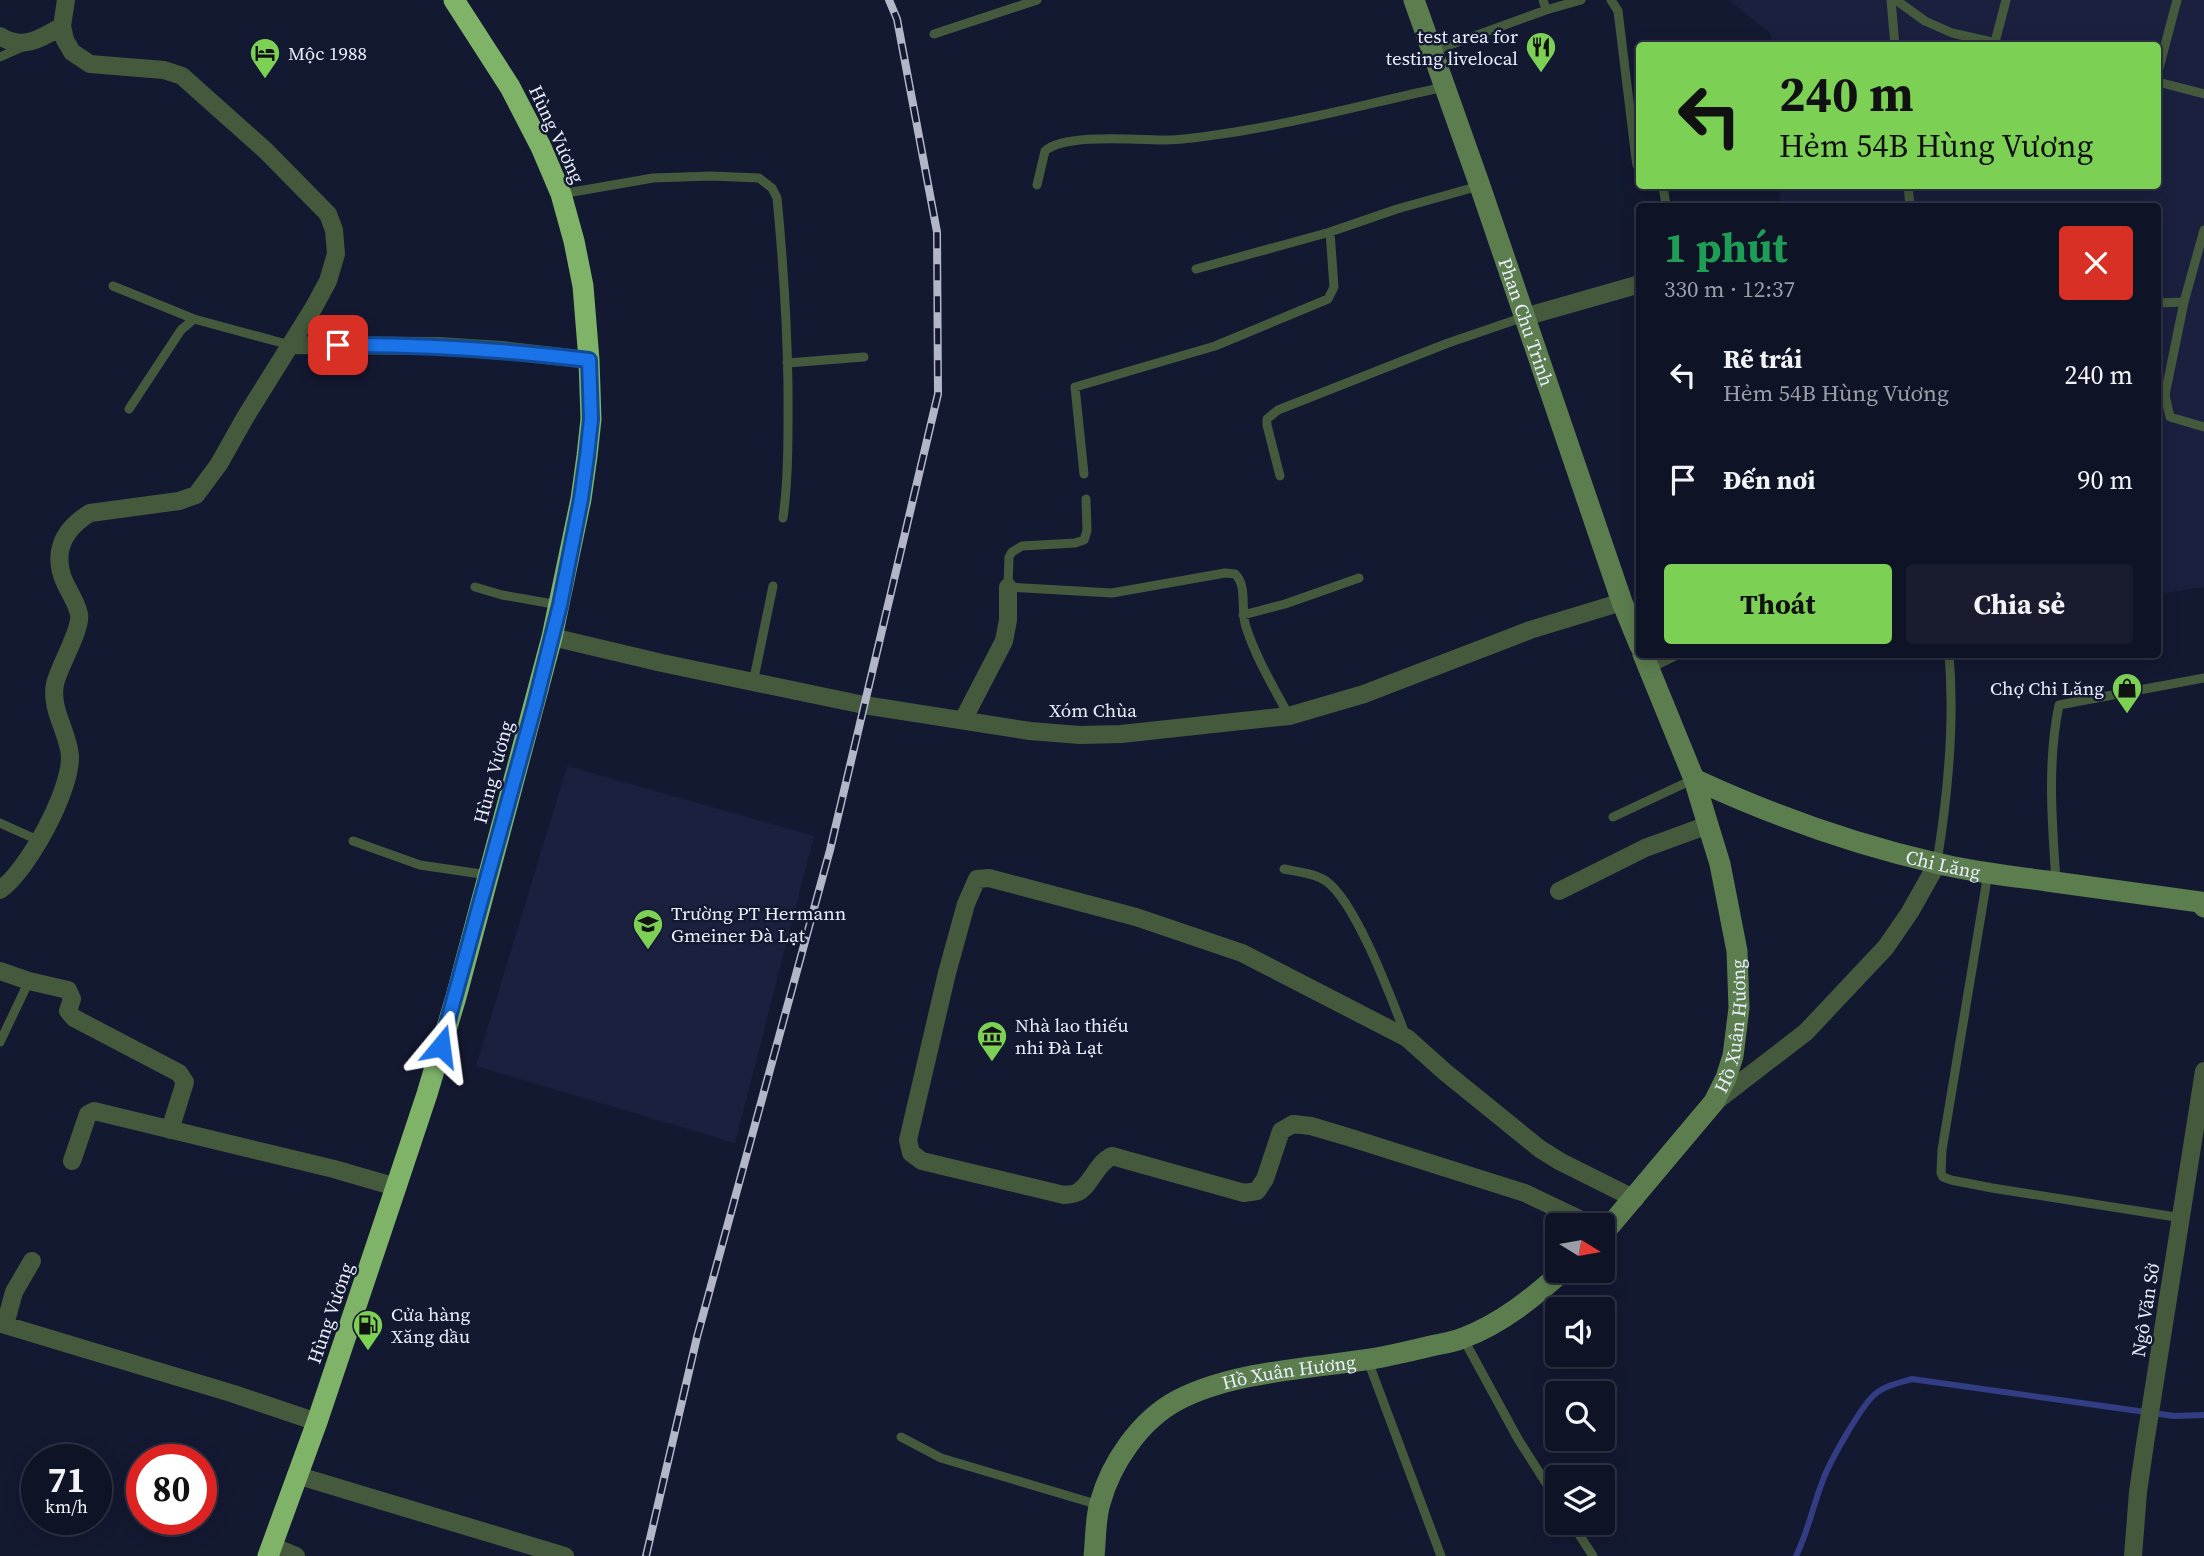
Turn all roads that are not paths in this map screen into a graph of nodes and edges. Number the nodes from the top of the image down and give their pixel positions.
1 (66, 0) edge
2 (454, 0) edge
3 (1037, 0) edge
4 (1414, 0) edge
5 (1543, 0) edge
6 (1581, 0) edge
7 (1611, 0) edge
8 (1891, 0) edge
9 (1896, 0) edge
10 (2006, 0) edge
11 (2177, 0) edge
12 (1546, 10) junction
13 (62, 26) junction
14 (934, 34) dead end
15 (0, 36) edge
16 (1895, 42) edge
17 (1991, 42) edge
18 (1995, 42) edge
19 (33, 43) junction
20 (1431, 52) junction
21 (0, 57) edge
22 (2161, 61) edge
23 (2161, 83) edge
24 (1444, 87) junction
25 (2204, 94) edge
26 (1636, 159) edge
27 (1037, 185) dead end
28 (1480, 186) junction
29 (561, 194) junction
30 (2204, 230) edge
31 (1330, 232) junction
32 (1196, 269) dead end
33 (1636, 285) edge
34 (113, 286) dead end
35 (2184, 302) junction
36 (2161, 303) edge
37 (1524, 317) junction
38 (194, 319) junction
39 (290, 345) junction
40 (864, 357) dead end
41 (589, 360) junction
42 (787, 363) junction
43 (130, 409) dead end
44 (2204, 427) edge
45 (1084, 474) dead end
46 (1280, 476) dead end
47 (1086, 499) dead end
48 (783, 518) dead end
49 (1359, 578) dead end
50 (773, 586) dead end
51 (475, 587) dead end
52 (1008, 587) junction
53 (1622, 602) junction
54 (560, 605) junction
55 (1243, 615) junction
56 (552, 636) junction
57 (1636, 636) edge
58 (1949, 658) edge
59 (1646, 662) edge
60 (2204, 678) edge
61 (753, 683) junction
62 (1289, 716) junction
63 (963, 720) junction
64 (1694, 779) junction
65 (1613, 817) dead end
66 (0, 823) edge
67 (1708, 825) junction
68 (353, 841) dead end
69 (40, 842) junction
70 (1937, 864) junction
71 (1284, 869) dead end
72 (1987, 873) junction
73 (488, 875) junction
74 (2057, 883) junction
75 (0, 890) edge
76 (1559, 891) dead end
77 (2203, 903) edge
78 (0, 971) edge
79 (29, 981) junction
80 (1407, 1038) junction
81 (0, 1042) edge
82 (2204, 1071) edge
83 (1714, 1102) junction
84 (170, 1130) junction
85 (72, 1161) dead end
86 (396, 1187) junction
87 (1635, 1199) junction
88 (1566, 1213) edge
89 (1615, 1217) edge
90 (2182, 1218) junction
91 (32, 1261) dead end
92 (1549, 1283) edge
93 (1463, 1338) junction
94 (1367, 1360) junction
95 (317, 1422) junction
96 (901, 1437) dead end
97 (296, 1475) junction
98 (1545, 1481) edge
99 (1099, 1505) junction
100 (1579, 1535) edge
101 (270, 1551) edge
102 (296, 1556) edge
103 (565, 1556) edge
104 (1094, 1556) edge
105 (1441, 1556) edge
106 (1593, 1556) edge
107 (2133, 1556) edge

1 - 13 street
2 - 29 highway, Hùng Vương
3 - 14 lane
4 - 20 main road, Phan Chu Trinh
5 - 12 lane
6 - 12 lane
7 - 26 lane
8 - 16 lane
9 - 17 lane
10 - 18 lane
11 - 22 lane
12 - 20 lane
13 - 19 street
13 - 39 street
15 - 19 street
19 - 21 lane
20 - 24 main road, Phan Chu Trinh
23 - 25 lane
24 - 27 lane
24 - 28 main road, Phan Chu Trinh
28 - 31 lane
28 - 37 main road, Phan Chu Trinh
29 - 41 highway, Hùng Vương
29 - 42 lane
30 - 35 lane
31 - 32 lane
31 - 45 lane
33 - 37 street
34 - 38 lane
35 - 36 lane
35 - 44 lane
37 - 46 lane
37 - 53 main road, Phan Chu Trinh
38 - 39 lane
38 - 43 lane
39 - 41 street
39 - 69 street
40 - 42 lane
41 - 54 highway, Hùng Vương
42 - 48 lane
47 - 52 lane
49 - 55 lane
50 - 61 lane
51 - 54 lane
52 - 55 lane
52 - 63 street
53 - 57 main road, Phan Chu Trinh
53 - 62 street, Xóm Chùa
54 - 56 highway, Hùng Vương
55 - 62 lane
56 - 61 street, Xóm Chùa
56 - 73 highway, Hùng Vương
58 - 70 lane
59 - 64 main road
60 - 74 lane
61 - 63 street, Xóm Chùa
62 - 63 street, Xóm Chùa
64 - 65 lane
64 - 67 main road, Hồ Xuân Hương
64 - 70 main road, Chi Lăng
66 - 69 lane
67 - 76 street
67 - 83 main road, Hồ Xuân Hương
68 - 73 lane
69 - 75 street
70 - 72 main road, Chi Lăng
70 - 83 street
71 - 80 lane
72 - 74 main road, Chi Lăng
72 - 90 lane
73 - 86 highway, Hùng Vương
74 - 77 main road, Chi Lăng
78 - 79 street
79 - 81 lane
79 - 84 street
80 - 87 street
80 - 88 street
82 - 90 street, Ngô Văn Sở
83 - 87 main road, Hồ Xuân Hương
84 - 85 street
84 - 86 street
86 - 95 highway, Hùng Vương
87 - 89 main road, Hồ Xuân Hương
90 - 107 street, Ngô Văn Sở
91 - 95 street
92 - 93 main road, Hồ Xuân Hương
93 - 94 main road, Hồ Xuân Hương
93 - 98 lane
94 - 99 main road, Hồ Xuân Hương
94 - 105 lane
95 - 97 highway, Hùng Vương
96 - 99 lane
97 - 101 highway, Hùng Vương
97 - 103 street
99 - 104 main road, Hồ Xuân Hương
100 - 106 lane
101 - 102 street

